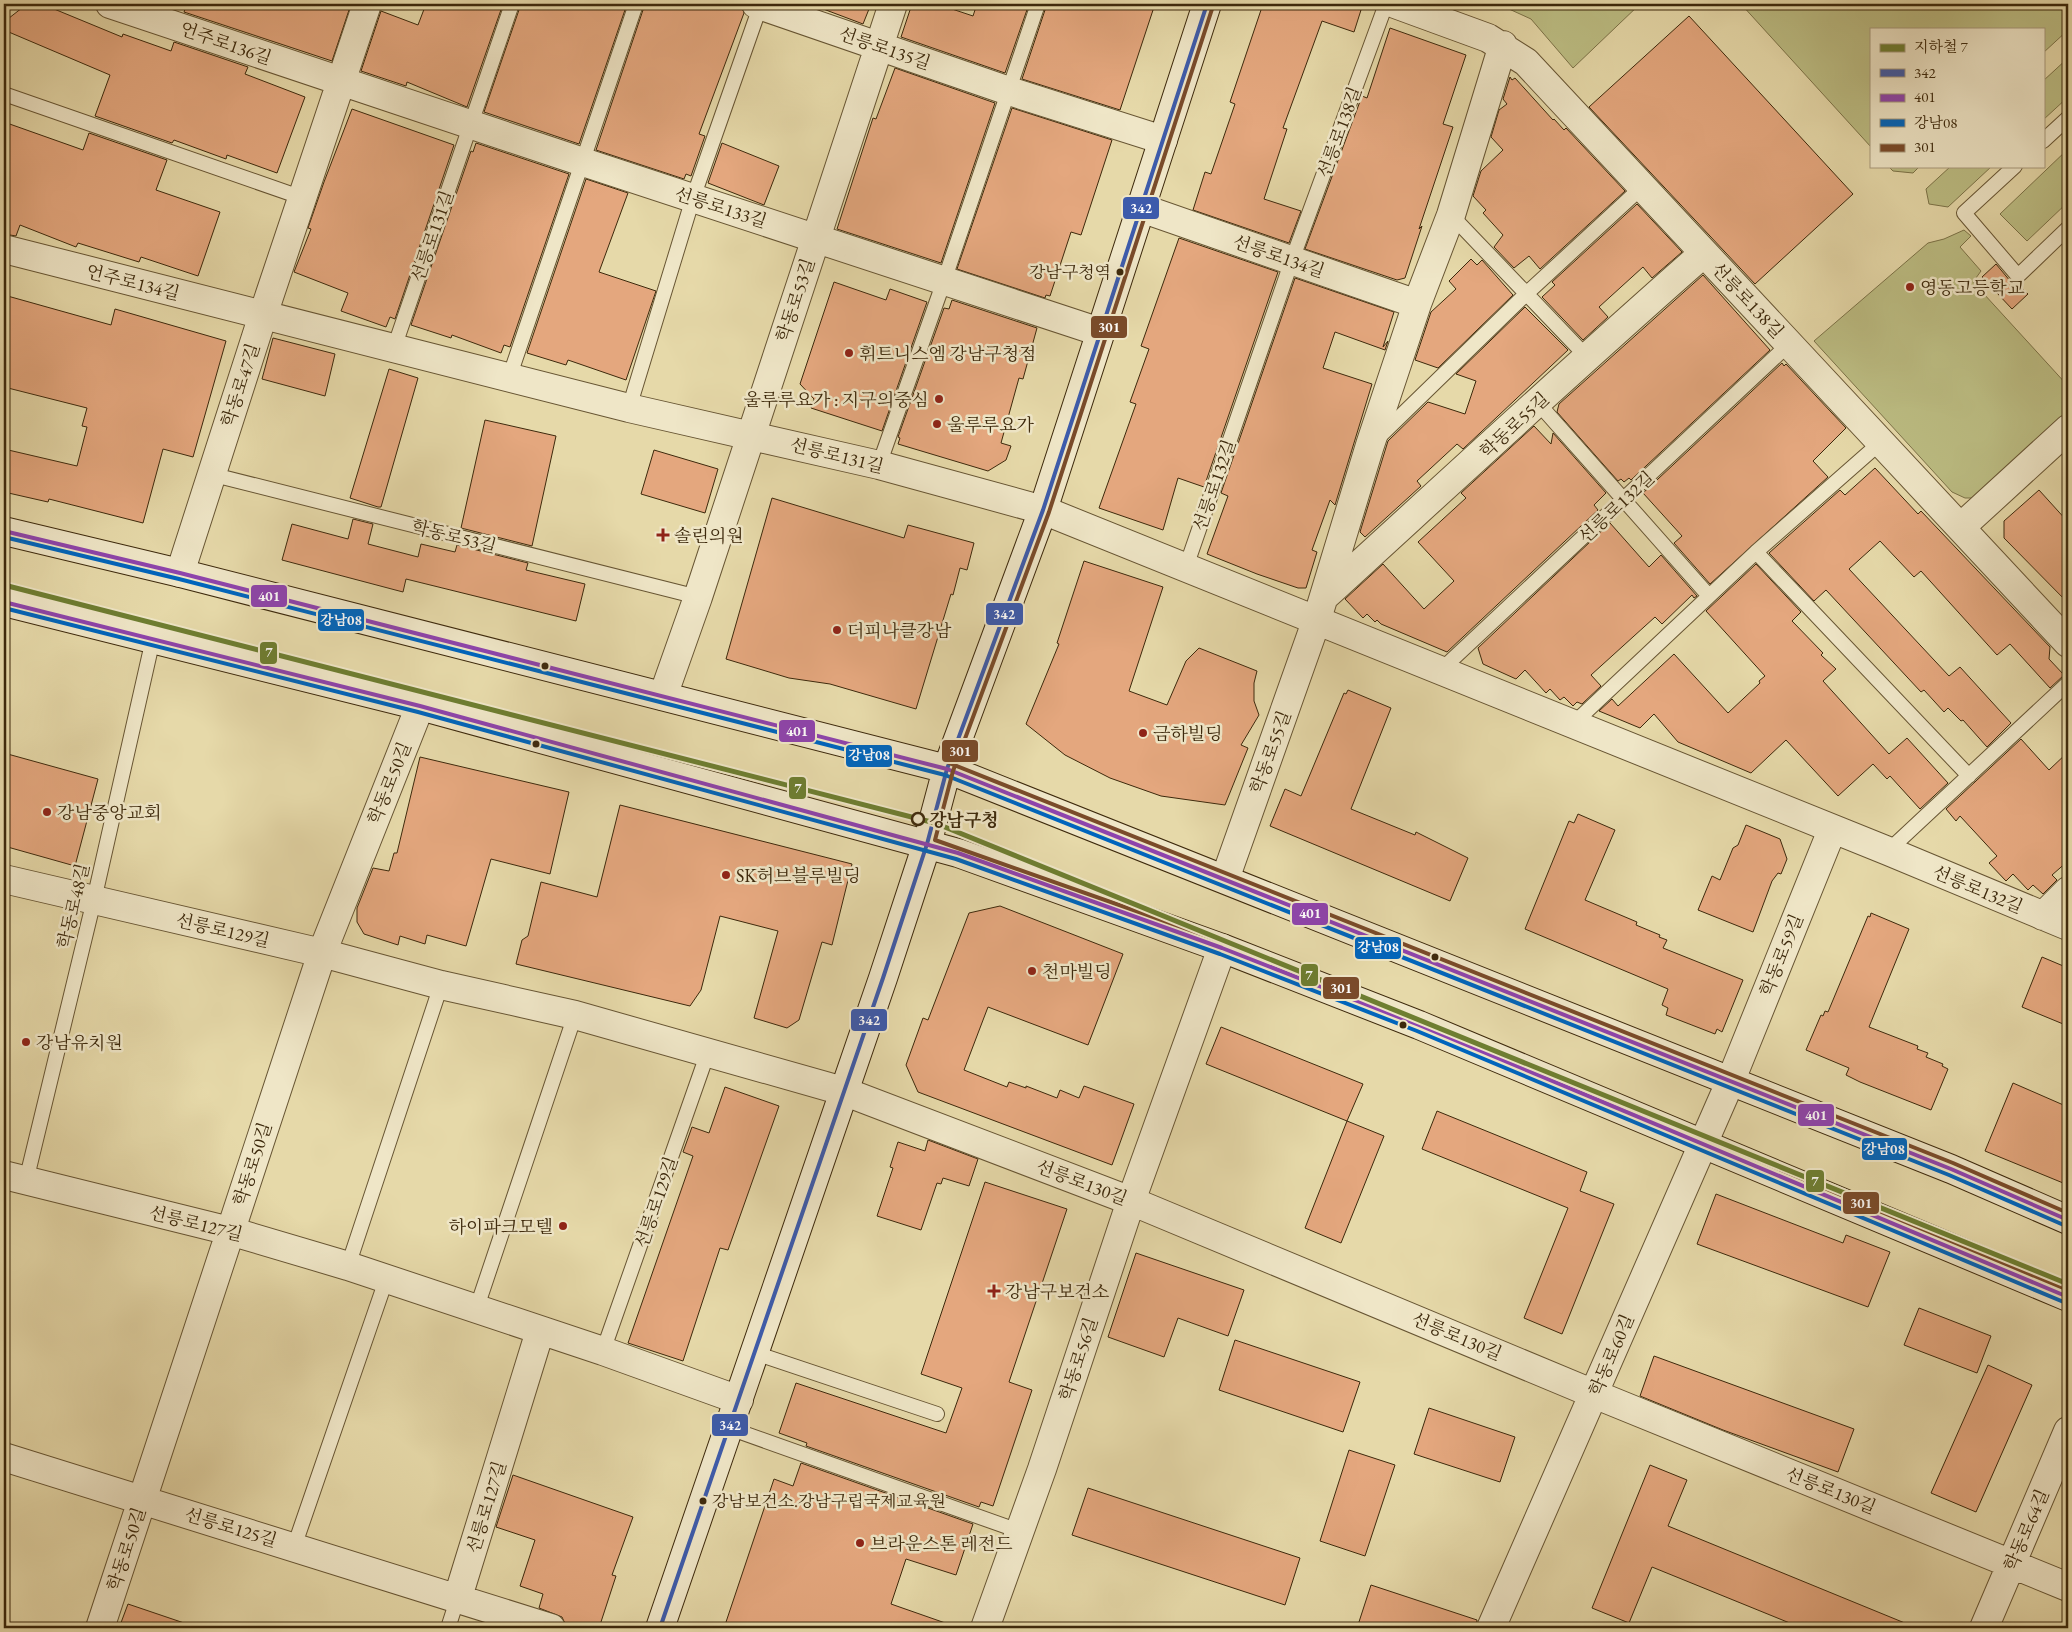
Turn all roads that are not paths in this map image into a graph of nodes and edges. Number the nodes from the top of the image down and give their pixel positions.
1 (110, 4) edge
2 (367, 4) edge
3 (512, 4) edge
4 (636, 4) edge
5 (759, 4) edge
6 (893, 4) edge
7 (1038, 4) edge
8 (1207, 4) edge
9 (1386, 4) edge
10 (1395, 4) edge
11 (880, 45) junction
12 (1503, 45) junction
13 (343, 82) junction
14 (1009, 91) junction
15 (4, 94) edge
16 (2068, 118) edge
17 (470, 124) junction
18 (1163, 140) junction
19 (2044, 140) edge
20 (583, 162) junction
21 (2013, 168) edge
22 (1642, 187) junction
23 (303, 198) junction
24 (693, 198) junction
25 (1141, 208) junction
26 (1451, 215) junction
27 (2068, 228) edge
28 (815, 238) junction
29 (4, 249) edge
30 (1704, 253) junction
31 (1292, 260) junction
32 (944, 281) junction
33 (1526, 294) junction
34 (1417, 304) junction
35 (263, 315) junction
36 (1100, 332) junction
37 (1789, 344) junction
38 (394, 348) junction
39 (1586, 356) junction
40 (509, 378) junction
41 (1538, 404) junction
42 (629, 408) junction
43 (2068, 429) edge
44 (751, 434) junction
45 (1881, 442) junction
46 (1370, 445) junction
47 (879, 465) junction
48 (210, 474) junction
49 (1623, 500) junction
50 (1043, 510) junction
51 (1961, 528) junction
52 (4, 531) edge
53 (1756, 552) junction
54 (1186, 567) junction
55 (180, 573) junction
56 (1709, 596) junction
57 (698, 598) junction
58 (4, 602) edge
59 (1320, 608) junction
60 (153, 639) junction
61 (2068, 643) edge
62 (1441, 670) junction
63 (2068, 683) edge
64 (663, 696) junction
65 (420, 706) junction
66 (1573, 724) junction
67 (947, 769) junction
68 (1968, 776) junction
69 (1832, 830) junction
70 (927, 844) junction
71 (1888, 851) junction
72 (1225, 878) junction
73 (4, 879) edge
74 (2068, 891) edge
75 (94, 900) junction
76 (2043, 916) junction
77 (2068, 926) edge
78 (1222, 948) junction
79 (322, 953) junction
80 (440, 985) junction
81 (575, 1015) junction
82 (708, 1052) junction
83 (1731, 1080) junction
84 (843, 1091) junction
85 (1702, 1144) junction
86 (15, 1178) edge
87 (1131, 1200) junction
88 (2068, 1220) edge
89 (230, 1231) junction
90 (348, 1266) junction
91 (386, 1280) junction
92 (2068, 1297) edge
93 (476, 1310) junction
94 (540, 1331) junction
95 (603, 1351) junction
96 (754, 1353) junction
97 (1594, 1394) junction
98 (739, 1400) junction
99 (937, 1414) dead end
100 (729, 1428) junction
101 (2068, 1431) edge
102 (4, 1456) edge
103 (143, 1500) junction
104 (1019, 1531) junction
105 (294, 1546) junction
106 (2012, 1563) junction
107 (2068, 1587) edge
108 (458, 1597) junction
109 (100, 1628) edge
110 (448, 1628) edge
111 (551, 1628) edge
112 (660, 1628) edge
113 (985, 1628) edge
114 (1491, 1628) edge
115 (1984, 1628) edge

1 - 13 street, 언주로136길
2 - 13 street, 학동로47길
3 - 17 lane
4 - 20 lane
5 - 11 street, 선릉로135길
5 - 24 lane, 선릉로135길
6 - 11 street, 학동로53길
7 - 14 lane
8 - 18 street
9 - 31 lane, 선릉로138길
10 - 12 street, 선릉로138길
11 - 14 street, 선릉로135길
11 - 28 street, 학동로53길
12 - 22 street, 선릉로138길
12 - 26 street, 학동로55길
13 - 17 street, 선릉로133길
13 - 23 street, 학동로47길
14 - 18 street, 선릉로135길
14 - 32 lane
15 - 23 lane
16 - 19 lane
17 - 20 street, 선릉로133길
17 - 38 lane, 선릉로131길
18 - 25 street
20 - 24 street, 선릉로133길
20 - 40 lane
21 - 27 lane
22 - 30 street, 선릉로138길
22 - 33 lane, 학동로55길
23 - 35 street, 학동로47길
24 - 28 street, 선릉로133길
24 - 42 lane
25 - 31 street, 선릉로134길
25 - 36 street
26 - 33 lane
26 - 34 street, 학동로55길
28 - 32 street, 선릉로133길
28 - 44 street, 학동로53길
29 - 35 street, 언주로134길
30 - 37 street, 선릉로138길
30 - 39 street, 학동로55길
31 - 34 street, 선릉로134길
31 - 54 lane, 선릉로132길
32 - 36 street, 선릉로133길
32 - 47 lane
33 - 39 lane
33 - 46 lane, 학동로55길
34 - 46 street, 학동로55길
35 - 38 street, 선릉로131길
35 - 48 street, 학동로47길
36 - 50 street
37 - 45 street, 선릉로138길
37 - 49 lane, 선릉로132길
38 - 40 street, 선릉로131길
39 - 41 street, 학동로55길
40 - 42 street, 선릉로131길
41 - 49 lane
41 - 59 street, 학동로55길
42 - 44 street, 선릉로131길
43 - 51 street
44 - 47 street, 선릉로131길
44 - 57 street, 학동로53길
45 - 51 street, 선릉로138길
45 - 53 lane
46 - 59 street, 학동로55길
47 - 50 street, 선릉로131길
48 - 55 street, 학동로47길
48 - 57 lane, 학동로53길
49 - 56 lane
49 - 62 lane, 선릉로132길
50 - 54 street, 선릉로132길
50 - 67 street
51 - 61 street, 선릉로138길
52 - 55 street
53 - 56 lane
53 - 68 lane
54 - 59 street, 선릉로132길
55 - 64 street
56 - 66 lane
57 - 64 street, 학동로53길
58 - 60 street
59 - 62 street, 선릉로132길
59 - 72 street, 학동로55길
60 - 65 street
60 - 75 lane, 학동로48길
62 - 66 street, 선릉로132길
63 - 68 lane
64 - 67 street
65 - 70 street
65 - 79 street, 학동로50길
66 - 69 street, 선릉로132길
67 - 70 street
67 - 72 street
68 - 71 lane
69 - 71 street, 선릉로132길
69 - 83 street, 학동로59길
70 - 78 street
70 - 84 street
71 - 76 street, 선릉로132길
72 - 83 street
73 - 75 street, 선릉로129길
74 - 76 street
75 - 79 street, 선릉로129길
75 - 86 lane, 학동로48길
76 - 77 street, 선릉로132길
78 - 85 street
78 - 87 street, 학동로56길
79 - 80 street, 선릉로129길
79 - 89 street, 학동로50길
80 - 81 street, 선릉로129길
80 - 90 lane
81 - 82 street, 선릉로129길
81 - 93 lane
82 - 84 street, 선릉로129길
82 - 95 lane, 선릉로129길
83 - 85 street, 학동로60길
83 - 88 street
84 - 87 street, 선릉로130길
84 - 96 street
85 - 92 street
85 - 97 street, 학동로60길
86 - 89 street, 선릉로127길
87 - 97 street, 선릉로130길
87 - 104 street, 학동로56길
89 - 90 street, 선릉로127길
89 - 103 street, 학동로50길
90 - 91 street, 선릉로127길
91 - 93 street, 선릉로127길
91 - 105 lane
93 - 94 street, 선릉로127길
94 - 95 street, 선릉로127길
94 - 108 street, 선릉로127길
95 - 98 street, 선릉로127길
96 - 98 street
96 - 99 lane
97 - 106 street, 선릉로130길
97 - 114 street, 학동로60길
98 - 100 street
100 - 104 lane
100 - 112 street
101 - 106 street, 학동로64길
102 - 103 street, 선릉로125길
103 - 105 street, 선릉로125길
103 - 109 street, 학동로50길
104 - 113 street, 학동로56길
105 - 108 street, 선릉로125길
106 - 107 street, 선릉로130길
106 - 115 street, 학동로64길
108 - 110 lane
108 - 111 street, 선릉로125길

